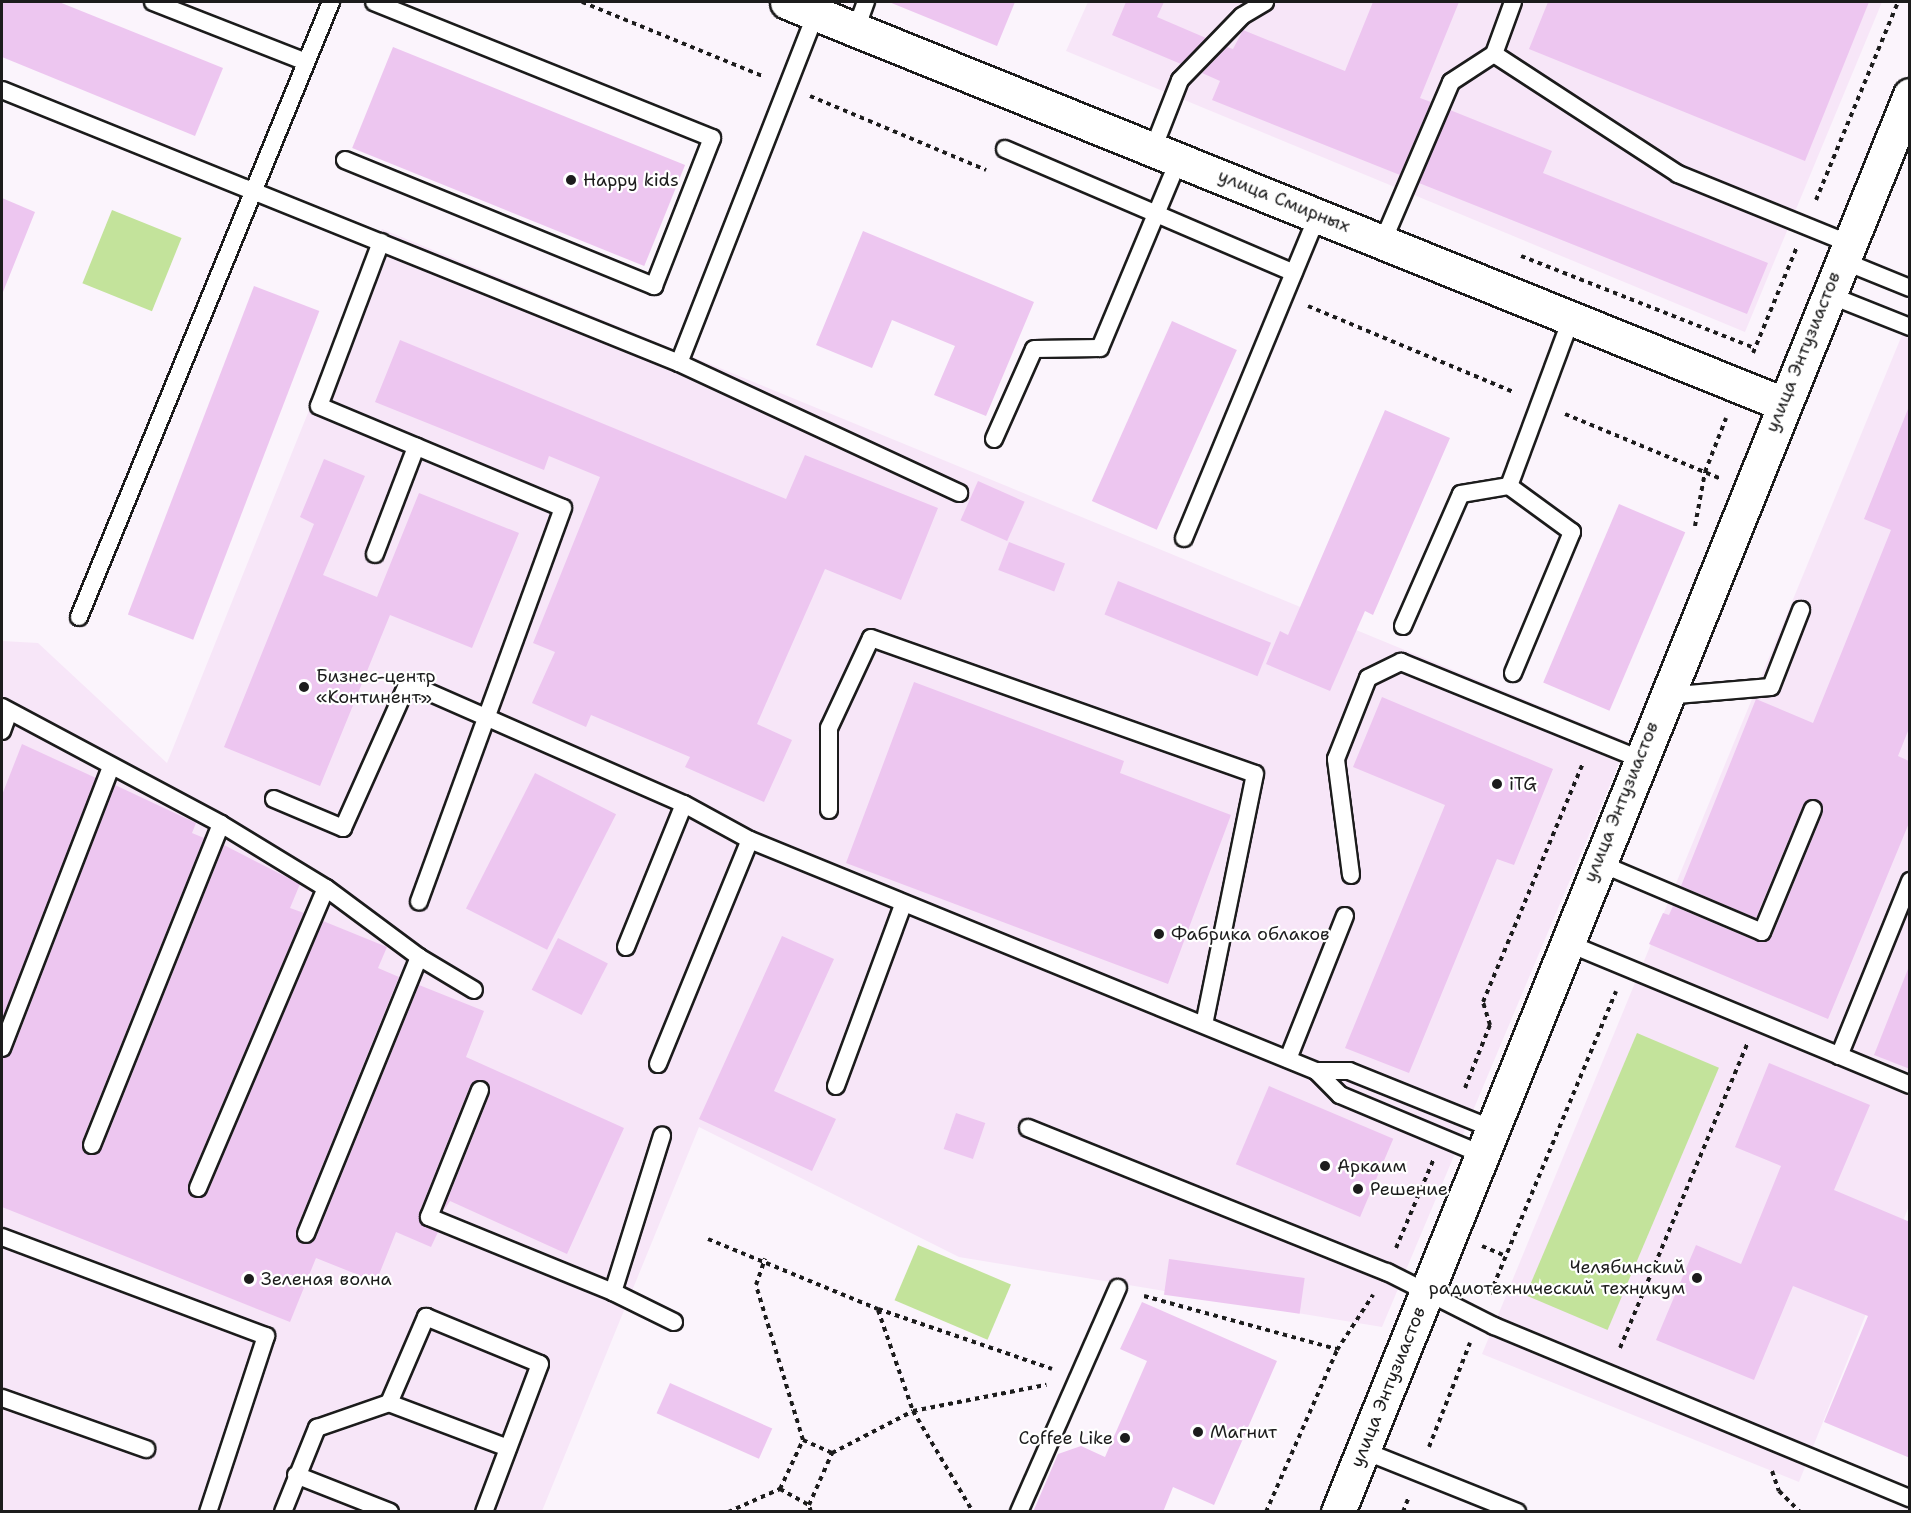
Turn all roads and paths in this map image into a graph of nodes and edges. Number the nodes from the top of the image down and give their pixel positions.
1 (153, 2) edge
2 (331, 2) edge
3 (374, 2) edge
4 (1265, 2) edge
5 (1513, 2) edge
6 (801, 7) edge
7 (861, 15) edge
8 (1494, 54) junction
9 (306, 62) junction
10 (2, 90) edge
11 (1910, 95) edge
12 (1005, 149) dead end
13 (1166, 154) junction
14 (345, 160) dead end
15 (255, 190) junction
16 (1156, 214) junction
17 (1318, 215) junction
18 (1383, 241) junction
19 (381, 242) junction
20 (1844, 252) junction
21 (1294, 273) junction
22 (1910, 288) edge
23 (1827, 294) junction
24 (1572, 317) junction
25 (1910, 327) edge
26 (679, 363) junction
27 (1781, 403) junction
28 (994, 439) dead end
29 (416, 447) junction
30 (1509, 486) junction
31 (959, 493) dead end
32 (1184, 538) dead end
33 (375, 554) dead end
34 (1801, 610) dead end
35 (80, 617) dead end
36 (1403, 626) dead end
37 (1513, 673) dead end
38 (1664, 696) junction
39 (5, 710) edge
40 (487, 714) junction
41 (2, 731) edge
42 (1638, 758) junction
43 (110, 770) junction
44 (274, 800) dead end
45 (684, 804) junction
46 (1814, 809) dead end
47 (829, 810) dead end
48 (221, 824) junction
49 (750, 840) junction
50 (1597, 862) junction
51 (1351, 875) dead end
52 (1910, 880) edge
53 (326, 888) junction
54 (419, 902) dead end
55 (903, 904) junction
56 (1345, 916) dead end
57 (1565, 942) junction
58 (626, 947) dead end
59 (419, 957) junction
60 (1626, 968) junction
61 (474, 990) dead end
62 (1756, 1022) junction
63 (1204, 1024) junction
64 (2, 1048) edge
65 (1839, 1056) junction
66 (1288, 1059) junction
67 (658, 1064) dead end
68 (1316, 1071) junction
69 (1910, 1085) edge
70 (836, 1086) dead end
71 (480, 1090) dead end
72 (1028, 1128) dead end
73 (662, 1136) dead end
74 (1486, 1141) junction
75 (92, 1145) dead end
76 (198, 1188) dead end
77 (306, 1234) dead end
78 (2, 1237) edge
79 (708, 1239) dead end
80 (765, 1259) junction
81 (1118, 1288) dead end
82 (613, 1292) junction
83 (1426, 1292) junction
84 (1144, 1296) dead end
85 (878, 1309) junction
86 (1480, 1320) junction
87 (674, 1322) dead end
88 (1337, 1350) dead end
89 (1608, 1374) junction
90 (1079, 1378) junction
91 (2, 1398) edge
92 (389, 1403) junction
93 (913, 1411) junction
94 (1760, 1437) junction
95 (803, 1440) junction
96 (508, 1448) junction
97 (146, 1449) dead end
98 (1362, 1450) junction
99 (832, 1453) junction
100 (1419, 1472) junction
101 (296, 1475) junction
102 (780, 1489) junction
103 (1910, 1498) edge
104 (809, 1504) junction
105 (208, 1512) edge
106 (284, 1512) edge
107 (390, 1512) edge
108 (484, 1512) edge
109 (728, 1512) edge
110 (812, 1512) edge
111 (973, 1512) edge
112 (1019, 1512) edge
113 (1338, 1512) edge
114 (1403, 1512) edge
115 (1517, 1512) edge
116 (1800, 1512) edge

1 - 9 lane
2 - 9 lane
3 - 14 lane
4 - 13 lane
5 - 8 lane
6 - 7 main road, улица Смирных
6 - 26 lane
7 - 13 main road, улица Смирных
8 - 18 lane
8 - 20 lane
9 - 15 lane
10 - 15 lane
11 - 20 main road, улица Энтузиастов
12 - 16 lane
13 - 16 lane
13 - 17 main road, улица Смирных
15 - 19 lane
15 - 35 lane
16 - 21 lane
16 - 28 lane
17 - 18 main road, улица Смирных
17 - 21 lane
18 - 24 main road, улица Смирных
19 - 26 lane
19 - 29 lane
20 - 22 lane
20 - 23 main road, улица Энтузиастов
21 - 32 lane
23 - 25 lane
23 - 27 main road, улица Энтузиастов
24 - 27 main road, улица Смирных
24 - 30 lane
26 - 31 lane
27 - 38 main road, улица Энтузиастов
29 - 33 lane
29 - 40 lane
30 - 36 lane
30 - 37 lane
34 - 38 lane
38 - 42 main road, улица Энтузиастов
39 - 41 lane
39 - 43 lane
40 - 44 lane
40 - 45 lane
40 - 54 lane
42 - 50 main road, улица Энтузиастов
42 - 51 lane
43 - 48 lane
43 - 64 lane
45 - 49 lane
45 - 58 lane
46 - 50 lane
47 - 63 lane
48 - 53 lane
48 - 75 lane
49 - 55 lane
49 - 67 lane
50 - 57 main road, улица Энтузиастов
52 - 65 lane
53 - 59 lane
53 - 76 lane
55 - 63 lane
55 - 70 lane
56 - 66 lane
57 - 60 lane
57 - 74 main road, улица Энтузиастов
59 - 61 lane
59 - 77 lane
60 - 62 lane
60 - 86 path
62 - 65 lane
62 - 89 path
63 - 66 lane
65 - 69 lane
66 - 68 lane
68 - 74 lane
68 - 74 lane
71 - 82 lane
72 - 83 lane
73 - 82 lane
74 - 83 main road, улица Энтузиастов
78 - 105 lane
79 - 80 path
80 - 85 path
80 - 95 path
81 - 90 lane
82 - 87 lane
83 - 86 lane
83 - 98 main road, улица Энтузиастов
84 - 88 path
85 - 90 path
85 - 93 path
86 - 89 lane
86 - 100 path
89 - 94 lane
90 - 93 path
90 - 112 lane
91 - 97 lane
92 - 96 lane
92 - 96 lane
92 - 101 lane
93 - 99 path
93 - 111 path
94 - 103 lane
94 - 116 path
95 - 99 path
95 - 102 path
96 - 108 lane
98 - 100 lane
98 - 113 main road, улица Энтузиастов
99 - 104 path
100 - 114 path
100 - 115 lane
101 - 106 lane
101 - 107 lane
102 - 104 path
102 - 109 path
104 - 110 path

